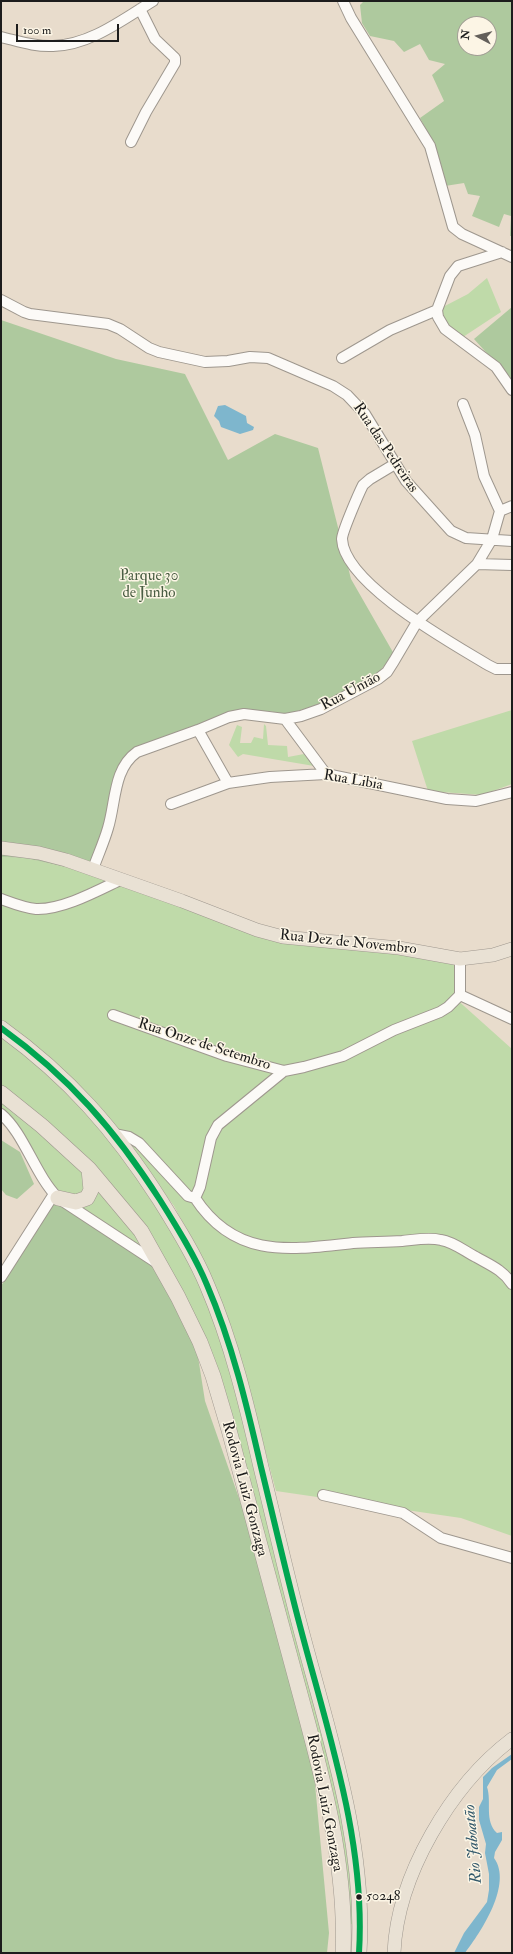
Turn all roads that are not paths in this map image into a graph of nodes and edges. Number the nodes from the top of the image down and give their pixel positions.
1 (153, 1) edge
2 (341, 2) edge
3 (140, 9) junction
4 (1, 37) edge
5 (131, 142) dead end
6 (502, 252) junction
7 (512, 257) edge
8 (1, 300) edge
9 (437, 310) junction
10 (342, 358) dead end
11 (512, 390) edge
12 (463, 404) dead end
13 (396, 464) junction
14 (512, 506) edge
15 (500, 511) junction
16 (492, 539) junction
17 (512, 541) edge
18 (477, 564) junction
19 (512, 565) edge
20 (417, 622) junction
21 (512, 669) edge
22 (285, 720) junction
23 (198, 730) junction
24 (326, 774) junction
25 (228, 783) junction
26 (512, 792) edge
27 (171, 804) dead end
28 (1, 848) edge
29 (93, 869) junction
30 (120, 880) junction
31 (1, 899) edge
32 (512, 949) edge
33 (460, 959) junction
34 (460, 995) junction
35 (113, 1015) dead end
36 (512, 1019) edge
37 (1, 1028) edge
38 (284, 1071) junction
39 (1, 1094) edge
40 (1, 1114) edge
41 (114, 1134) junction
42 (89, 1169) junction
43 (56, 1196) junction
44 (195, 1198) junction
45 (160, 1266) junction
46 (1, 1277) edge
47 (512, 1284) edge
48 (323, 1495) dead end
49 (512, 1558) edge
50 (512, 1739) edge
51 (342, 1953) edge
52 (359, 1953) edge
53 (394, 1953) edge

1 - 3 street
2 - 6 street
3 - 4 street
3 - 5 street
6 - 7 street
6 - 9 street
8 - 13 street, Rua das Pedreiras
9 - 10 street
9 - 11 street
12 - 15 street
13 - 16 street, Rua das Pedreiras
13 - 20 street
14 - 15 street
15 - 16 street, Rua União
16 - 17 street, Rua das Pedreiras
16 - 18 street, Rua União
18 - 19 street
18 - 20 street, Rua União
20 - 21 street
20 - 22 street, Rua União
22 - 23 street, Rua União
22 - 24 street
23 - 25 street
23 - 29 street, Rua União
24 - 25 street, Rua Libia
24 - 26 street, Rua Libia
25 - 27 street, Rua Libia
28 - 29 main road, Rua Dez de Novembro
29 - 30 main road, Rua Dez de Novembro
30 - 31 street
30 - 33 main road, Rua Dez de Novembro
32 - 33 main road, Rua Dez de Novembro
33 - 34 street
34 - 36 street
34 - 38 street, Rua Onze de Setembro
35 - 38 street, Rua Onze de Setembro
37 - 41 highway, Rodovia Luiz Gonzaga
38 - 44 street
39 - 42 highway, Rodovia Luiz Gonzaga
40 - 43 street
41 - 44 street
41 - 52 highway, Rodovia Luiz Gonzaga
42 - 43 highway
42 - 45 highway, Rodovia Luiz Gonzaga
43 - 45 street
43 - 46 street
44 - 47 street
45 - 51 highway, Rodovia Luiz Gonzaga
48 - 49 street
50 - 53 main road

